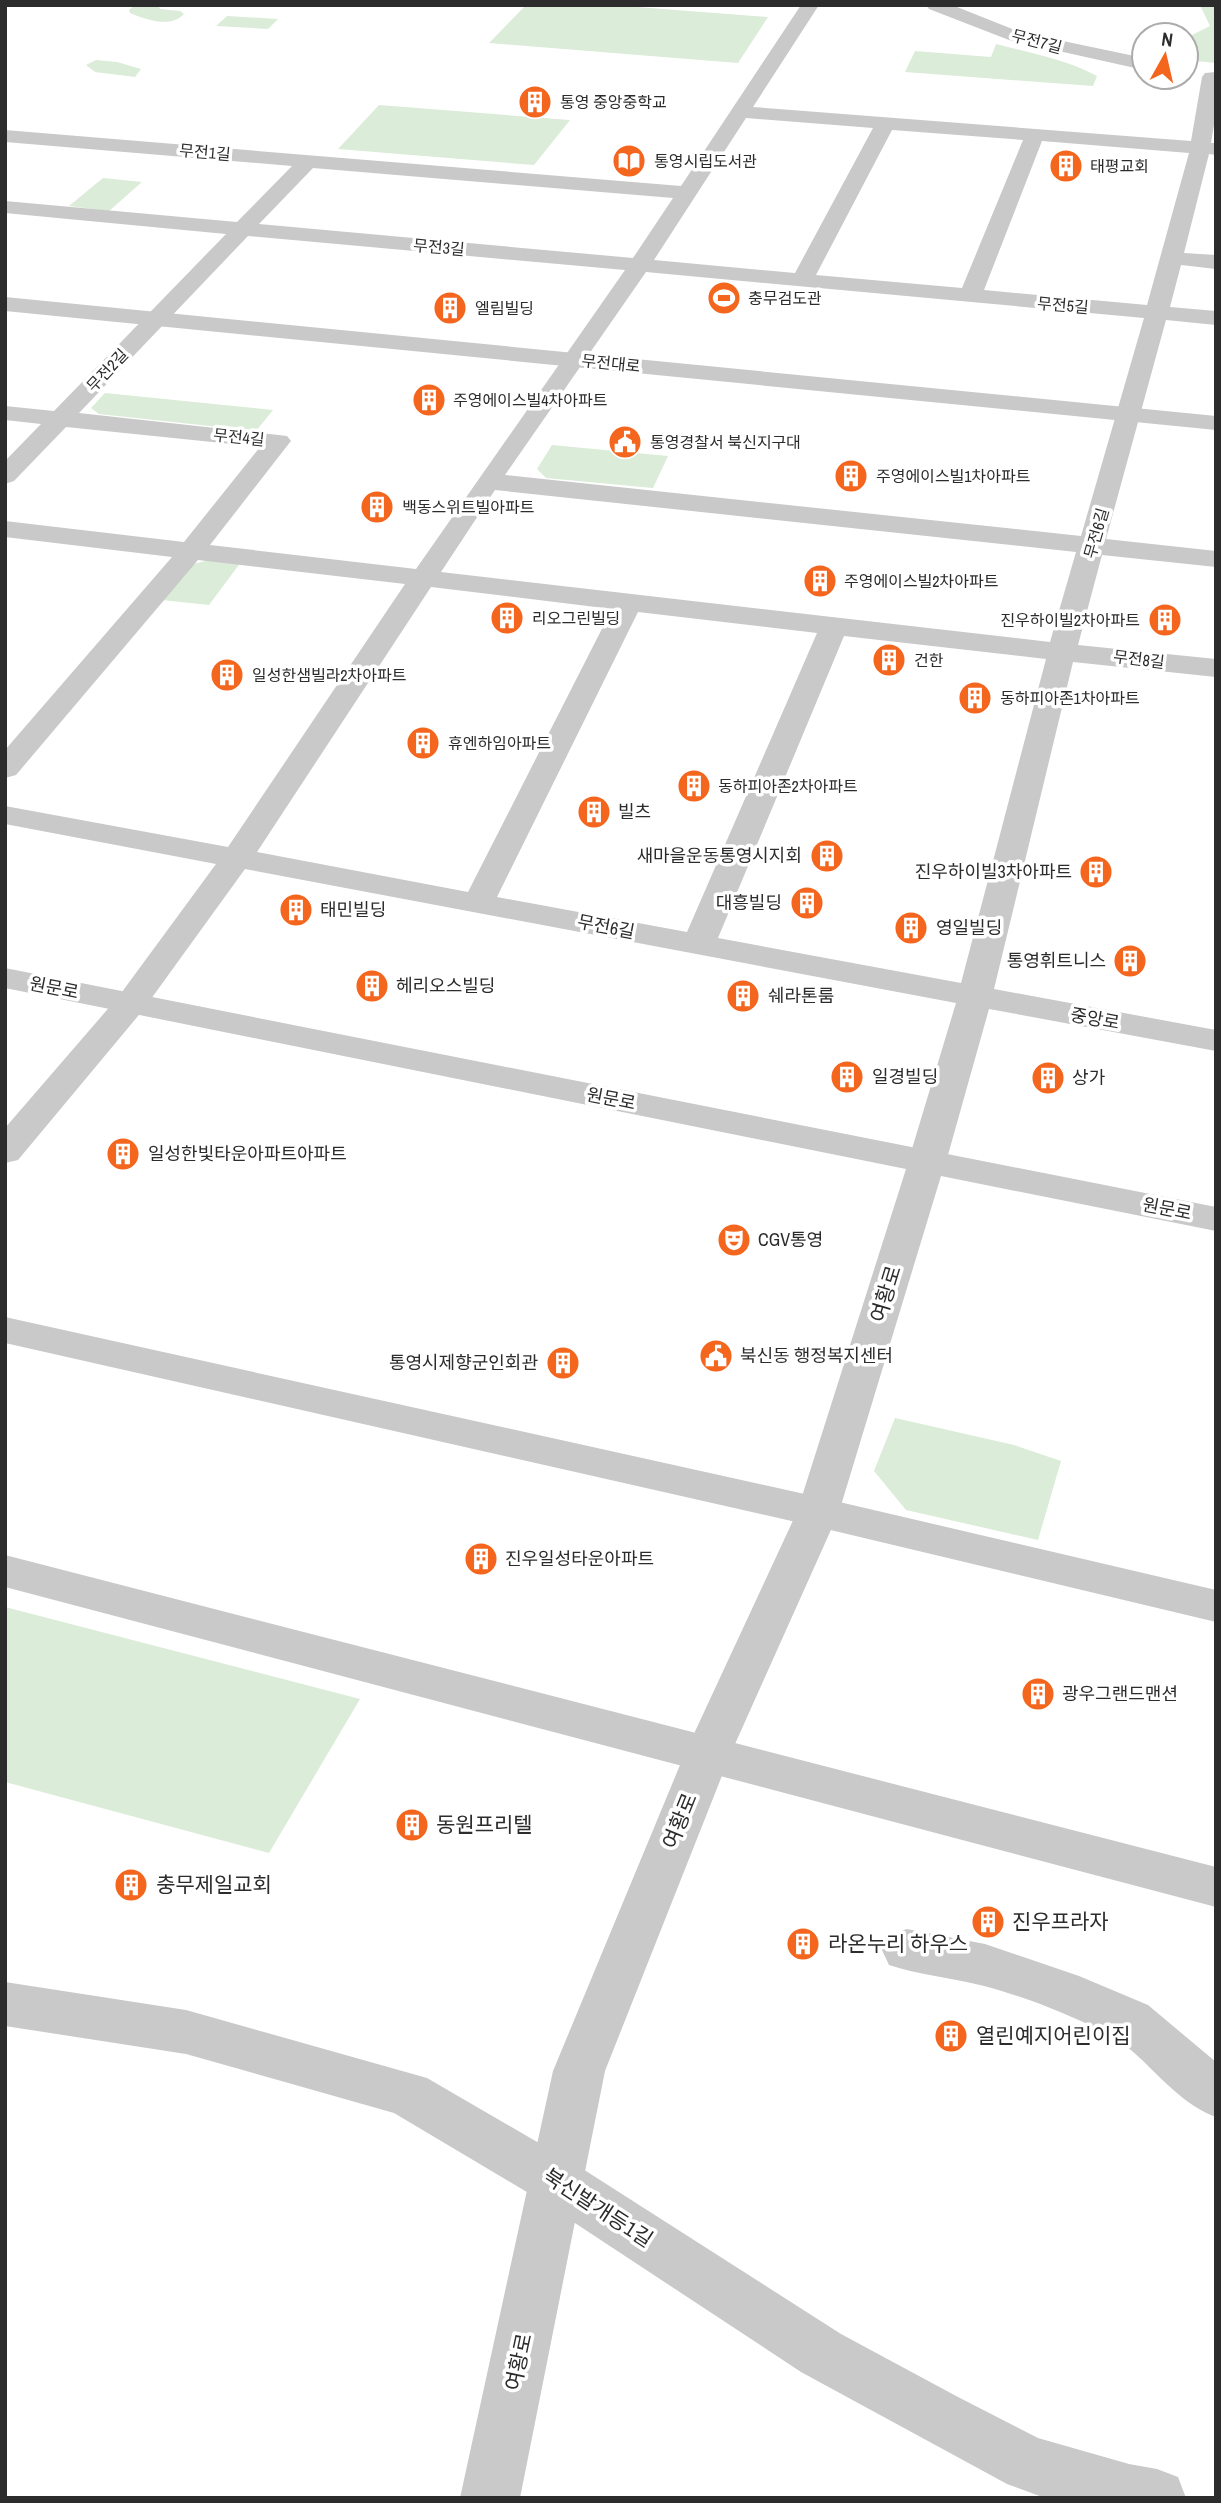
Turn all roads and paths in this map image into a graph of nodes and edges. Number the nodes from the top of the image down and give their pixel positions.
1 (810, 5) edge
2 (935, 5) edge
3 (1130, 61) edge
4 (1209, 76) edge
5 (741, 112) junction
6 (886, 123) junction
7 (1035, 135) junction
8 (5, 136) edge
9 (1208, 149) edge
10 (308, 161) junction
11 (687, 193) junction
12 (5, 207) edge
13 (240, 229) junction
14 (1172, 258) junction
15 (1216, 262) edge
16 (639, 266) junction
17 (801, 282) junction
18 (970, 297) junction
19 (5, 304) edge
20 (1155, 313) junction
21 (1216, 318) edge
22 (153, 319) junction
23 (574, 360) junction
24 (5, 413) edge
25 (1129, 415) junction
26 (60, 419) junction
27 (1216, 423) edge
28 (5, 476) edge
29 (488, 481) junction
30 (5, 529) edge
31 (1092, 546) junction
32 (191, 551) junction
33 (1216, 559) edge
34 (423, 578) junction
35 (629, 602) junction
36 (834, 627) junction
37 (1062, 650) junction
38 (1216, 668) edge
39 (5, 769) edge
40 (5, 815) edge
41 (237, 858) junction
42 (478, 903) junction
43 (698, 945) junction
44 (5, 978) edge
45 (975, 997) junction
46 (131, 1003) junction
47 (1216, 1041) edge
48 (5, 1152) edge
49 (927, 1161) junction
50 (1216, 1219) edge
51 (5, 1330) edge
52 (818, 1512) junction
53 (5, 1571) edge
54 (1216, 1606) edge
55 (708, 1753) junction
56 (1216, 1886) edge
57 (907, 1950) dead end
58 (5, 2004) edge
59 (1216, 2094) edge
60 (556, 2181) junction
61 (490, 2498) edge
62 (1157, 2498) edge

1 - 5 street
2 - 3 street, 무전7길
4 - 9 street
5 - 6 street
5 - 11 street
6 - 7 street
6 - 17 street
7 - 9 street
7 - 18 street
8 - 10 street, 무전1길
9 - 14 street
10 - 11 street
10 - 13 street
11 - 16 street
12 - 13 street
13 - 16 street, 무전3길
13 - 22 street
14 - 15 street
14 - 20 street
16 - 17 street, 무전5길
16 - 23 street
17 - 18 street, 무전5길
18 - 20 street, 무전5길
19 - 22 street, 무전대로
20 - 21 street, 무전5길
20 - 25 street
22 - 23 street, 무전대로
22 - 26 street, 무전2길
23 - 25 street, 무전대로
23 - 29 street
24 - 26 street
25 - 27 street, 무전대로
25 - 31 street, 무전6길
26 - 28 street, 무전2길
26 - 32 street, 무전4길
29 - 31 street
29 - 34 street
30 - 32 street
31 - 33 street
31 - 37 street, 무전6길
32 - 34 street
32 - 39 street, 무전4길
34 - 35 street
34 - 41 street
35 - 36 street
35 - 42 street
36 - 37 street
36 - 43 street
37 - 38 street, 무전8길
37 - 45 street, 무전6길
40 - 41 street
41 - 42 street, 무전6길
41 - 46 street
42 - 43 street, 무전6길
43 - 45 street, 무전6길
44 - 46 street, 원문로
45 - 47 street, 중앙로
45 - 49 street, 무전6길
46 - 48 street
46 - 49 street, 원문로
49 - 50 street, 원문로
49 - 52 street, 여황로
51 - 52 street
52 - 54 street
52 - 55 street, 여황로
53 - 55 street
55 - 56 street
55 - 60 street, 여황로
57 - 59 street
58 - 60 street, 북신발개등1길
60 - 61 street, 여황로
60 - 62 street, 북신발개등1길

